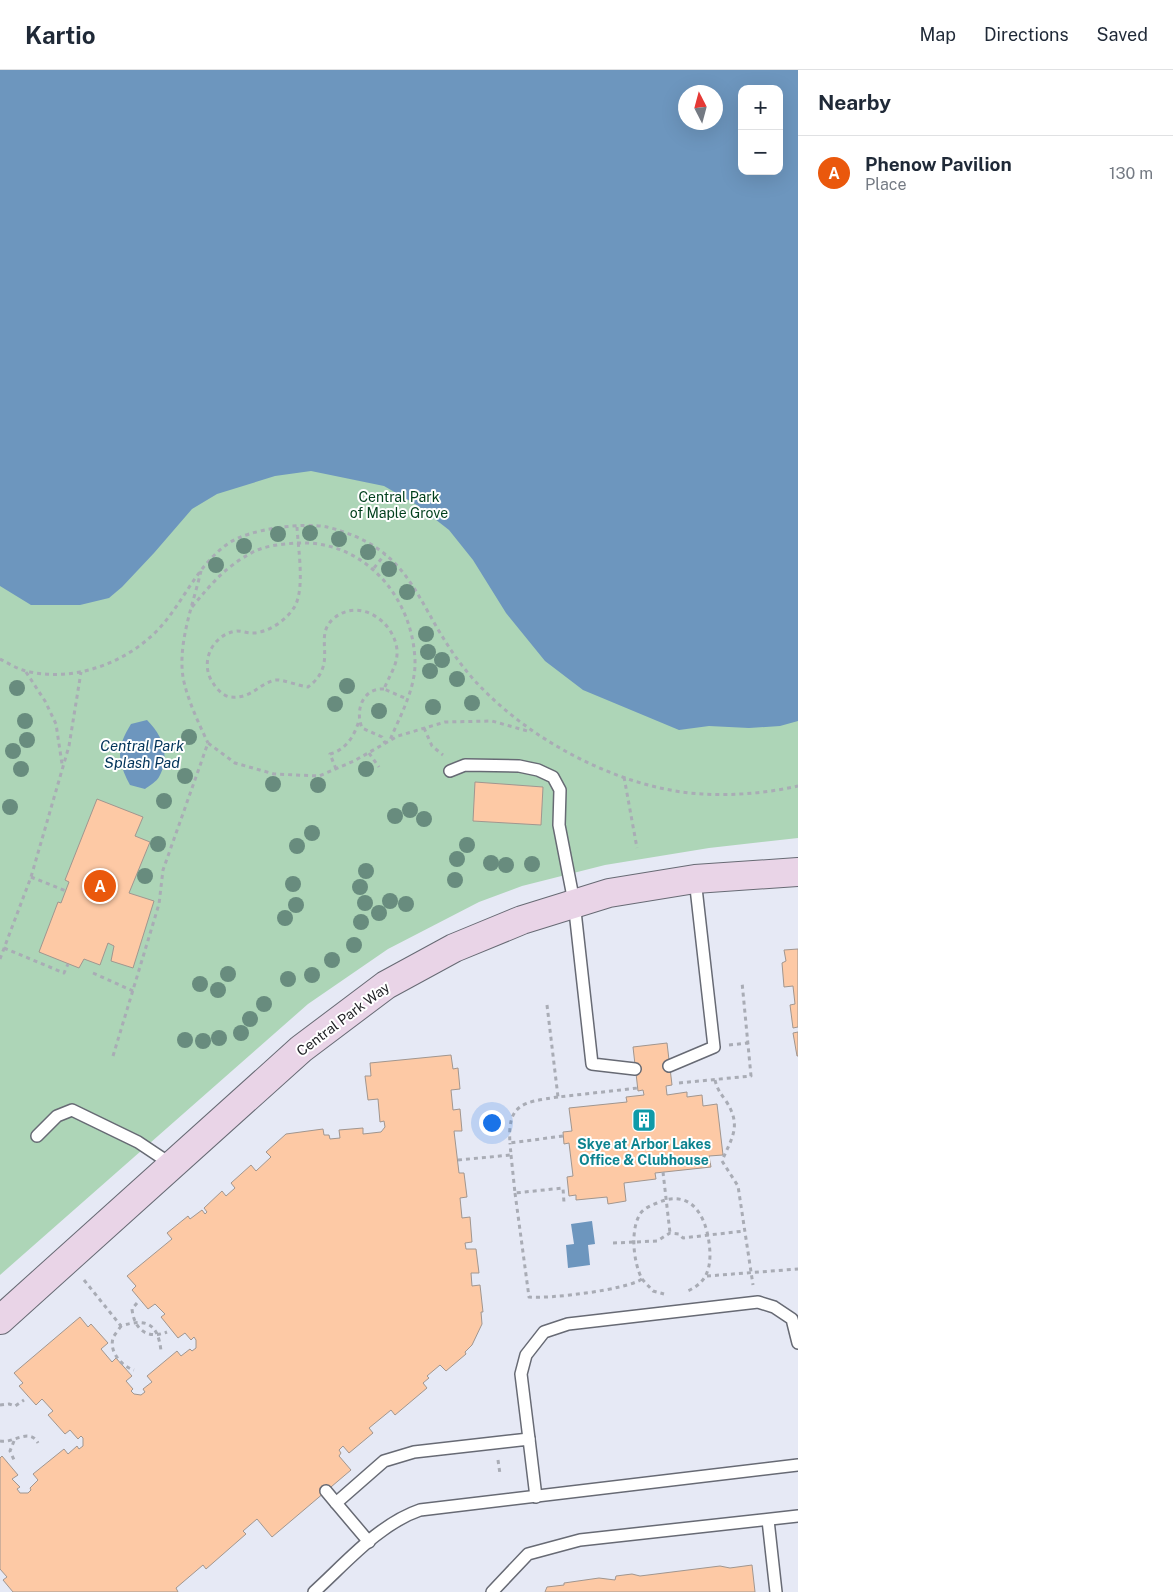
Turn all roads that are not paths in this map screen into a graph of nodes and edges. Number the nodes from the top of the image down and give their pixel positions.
1 (452, 770) road end
2 (798, 872) edge
3 (695, 879) junction
4 (574, 902) junction
5 (669, 1066) dead end
6 (635, 1069) dead end
7 (37, 1136) dead end
8 (171, 1164) junction
9 (0, 1320) edge
10 (798, 1342) edge
11 (528, 1440) junction
12 (798, 1465) edge
13 (326, 1491) dead end
14 (536, 1497) junction
15 (336, 1503) junction
16 (798, 1516) edge
17 (768, 1520) junction
18 (369, 1542) junction
19 (314, 1592) edge
20 (492, 1592) edge
21 (776, 1592) edge

1 - 4 lane
2 - 3 street, Central Park Way
3 - 4 street, Central Park Way
3 - 5 lane
4 - 6 lane
4 - 8 street, Central Park Way
7 - 8 lane
8 - 9 street, Central Park Way
10 - 11 lane
11 - 14 lane
11 - 15 lane
12 - 14 lane
13 - 15 lane
14 - 18 lane
15 - 18 lane
16 - 17 lane
17 - 20 lane
17 - 21 lane
18 - 19 lane

